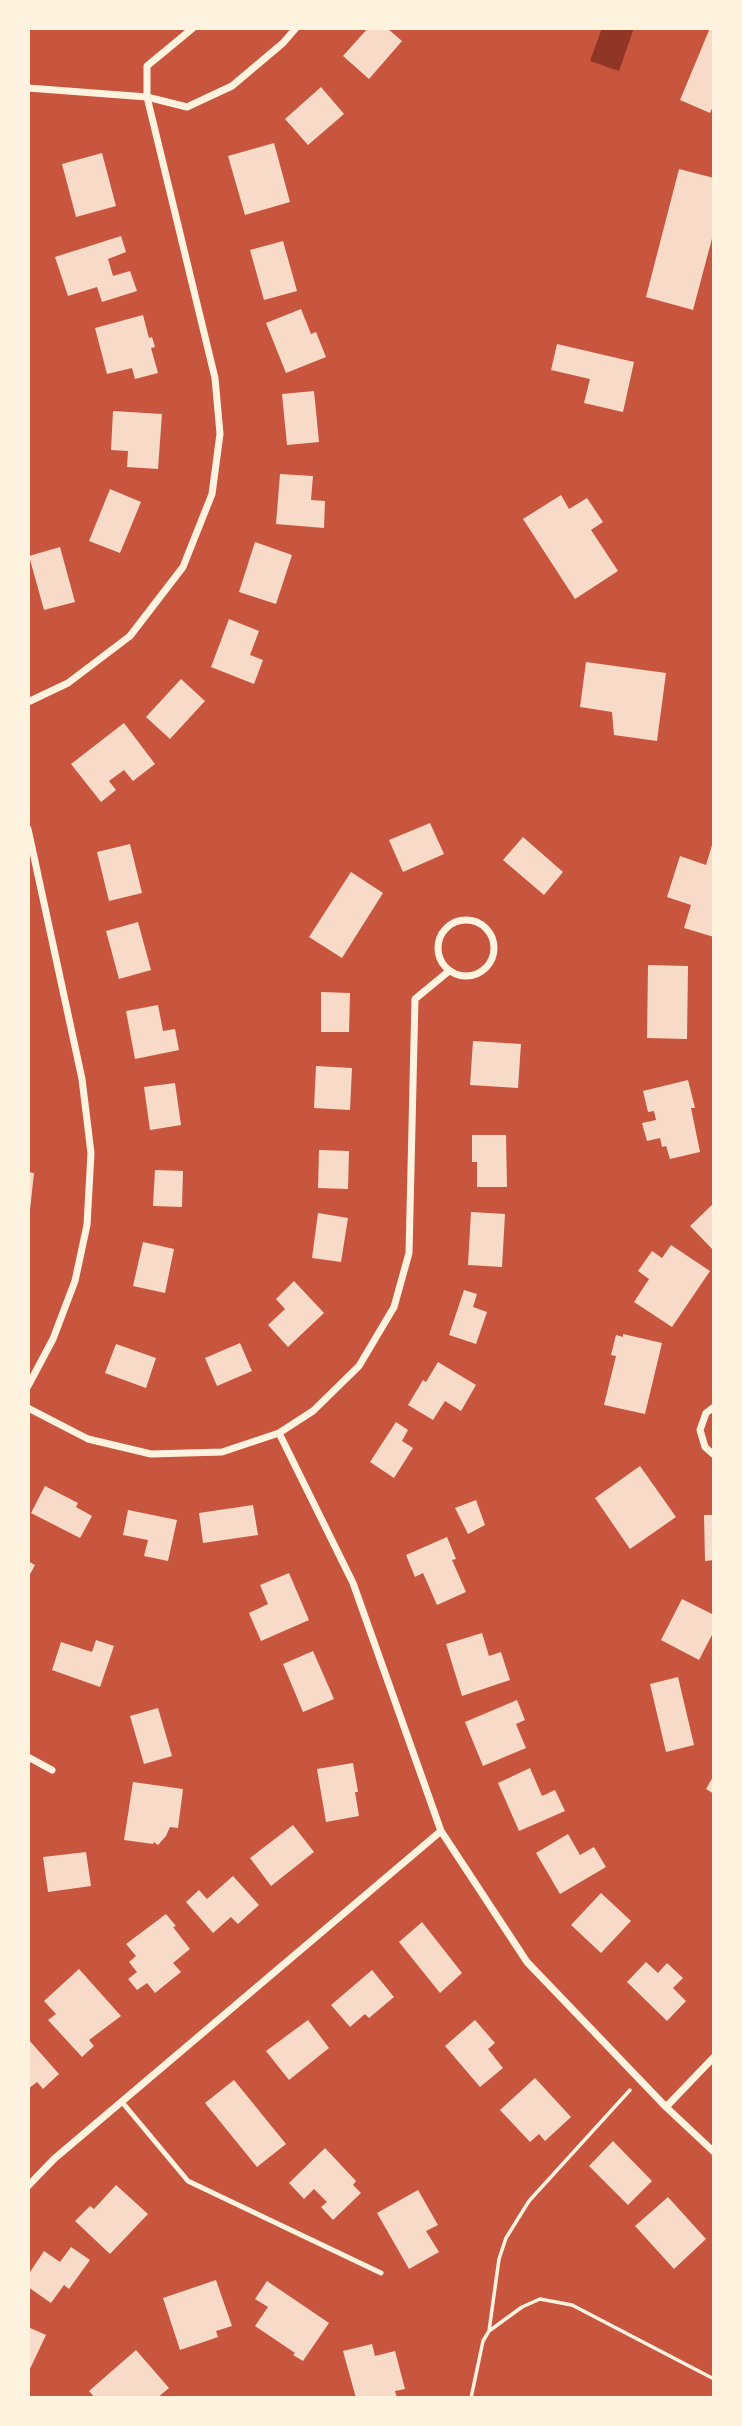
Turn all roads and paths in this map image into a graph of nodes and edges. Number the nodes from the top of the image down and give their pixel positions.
1 (193, 28) edge
2 (296, 28) edge
3 (28, 88) edge
4 (147, 97) junction
5 (28, 702) edge
6 (28, 829) edge
7 (449, 971) junction
8 (28, 1386) edge
9 (28, 1408) edge
10 (714, 1408) edge
11 (279, 1433) junction
12 (714, 1455) edge
13 (28, 1757) edge
14 (52, 1770) dead end
15 (441, 1831) junction
16 (714, 2057) edge
17 (640, 2080) junction
18 (122, 2102) junction
19 (666, 2107) junction
20 (714, 2152) edge
21 (28, 2186) edge
22 (381, 2273) dead end
23 (489, 2330) junction
24 (714, 2379) edge
25 (471, 2398) edge

1 - 4 street
2 - 4 street
3 - 4 street
4 - 5 street
6 - 8 street
7 - 7 street
7 - 11 street
9 - 11 street
10 - 12 street
11 - 15 street
13 - 14 street
15 - 17 street
15 - 18 street
16 - 19 street
17 - 19 street
17 - 23 path
18 - 21 street
18 - 22 lane
19 - 20 street
23 - 24 path
23 - 25 path

